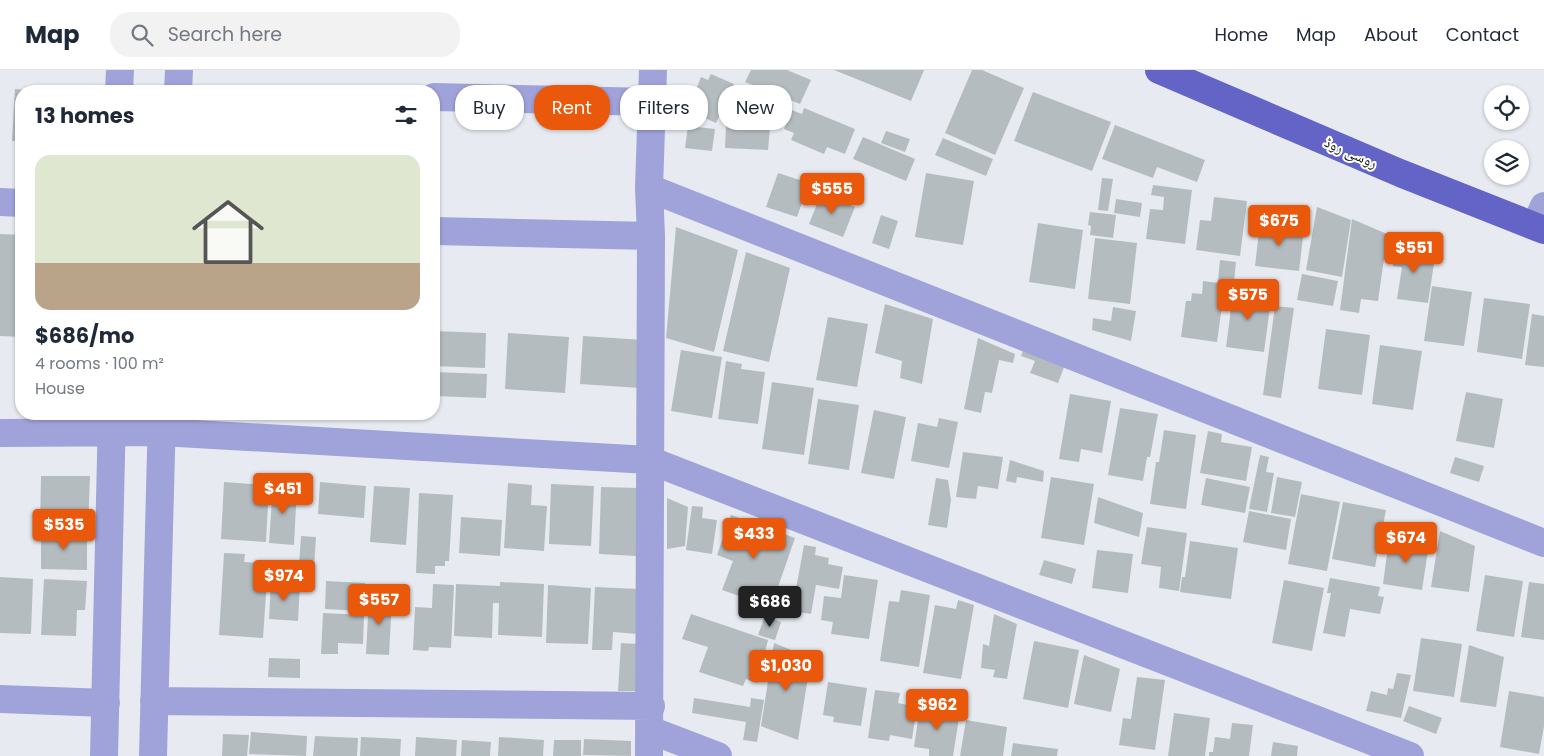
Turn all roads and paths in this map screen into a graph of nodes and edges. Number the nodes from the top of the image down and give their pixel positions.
1 (120, 70) edge
2 (178, 70) edge
3 (653, 70) edge
4 (1159, 70) edge
5 (1200, 78) edge
6 (119, 85) edge
7 (178, 85) edge
8 (652, 85) edge
9 (440, 97) edge
10 (620, 101) edge
11 (650, 130) edge
12 (649, 188) junction
13 (0, 202) edge
14 (15, 202) edge
15 (1541, 221) edge
16 (440, 231) edge
17 (651, 236) junction
18 (161, 423) edge
19 (112, 424) edge
20 (0, 433) edge
21 (649, 460) junction
22 (1544, 543) edge
23 (0, 699) edge
24 (154, 701) junction
25 (106, 703) junction
26 (650, 731) edge
27 (104, 756) edge
28 (153, 756) edge
29 (718, 756) edge
30 (1410, 756) edge

1 - 6 street
2 - 7 street
3 - 8 street
4 - 5 main road, روسی روڈ
5 - 15 main road, روسی روڈ
9 - 10 street
11 - 12 street
12 - 17 street
12 - 22 street
13 - 14 street
16 - 17 street
17 - 21 street
18 - 19 street
18 - 21 street
18 - 24 street
19 - 20 street
19 - 25 street
21 - 26 street
21 - 30 street
23 - 25 street
24 - 26 street
24 - 28 street
25 - 27 street
26 - 29 street

